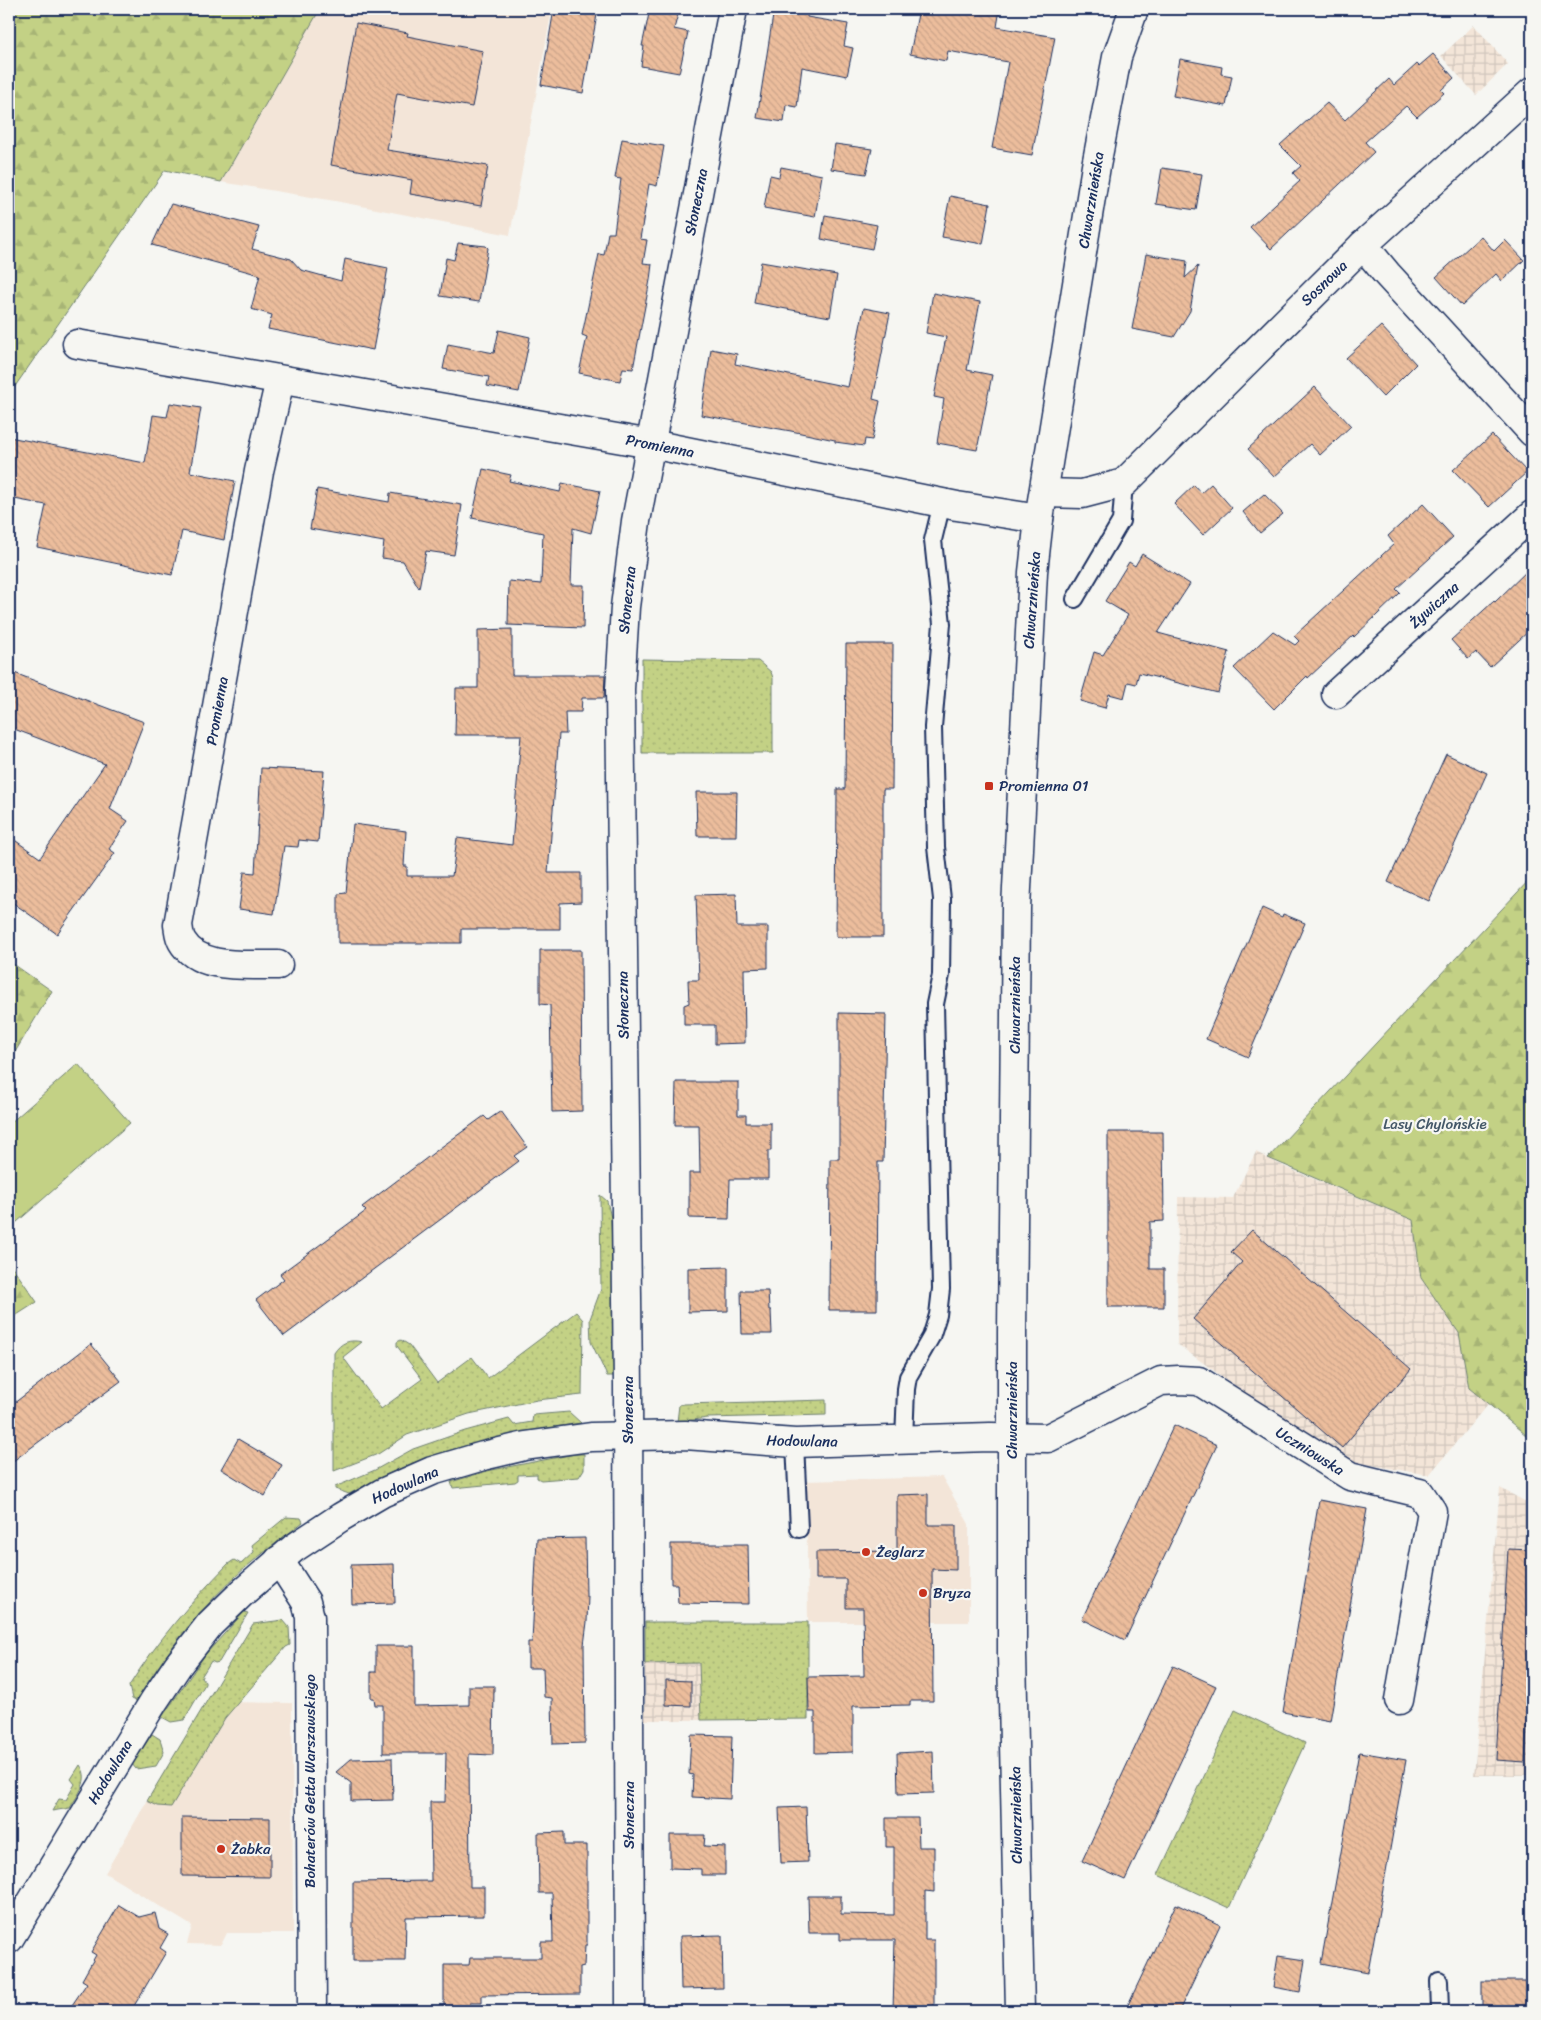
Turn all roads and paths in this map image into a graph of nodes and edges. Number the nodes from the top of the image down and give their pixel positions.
1 (733, 9) edge
2 (1134, 9) edge
3 (1532, 92) edge
4 (1362, 245) junction
5 (77, 344) dead end
6 (280, 380) junction
7 (1532, 432) edge
8 (651, 444) junction
9 (1124, 483) junction
10 (942, 503) junction
11 (1042, 506) junction
12 (1532, 515) edge
13 (1075, 598) dead end
14 (1336, 694) dead end
15 (278, 965) dead end
16 (627, 1437) junction
17 (1012, 1438) junction
18 (904, 1440) junction
19 (795, 1443) junction
20 (799, 1529) dead end
21 (279, 1560) junction
22 (1399, 1700) dead end
23 (9, 1939) edge
24 (1440, 1981) dead end
25 (312, 2011) edge
26 (630, 2011) edge
27 (1020, 2011) edge
28 (1440, 2011) edge

1 - 8 street, Słoneczna
2 - 11 street, Chwarznieńska
3 - 4 street, Sosnowa
4 - 7 street
4 - 9 street, Sosnowa
5 - 6 street, Promienna
6 - 8 street, Promienna
6 - 15 street, Promienna
8 - 10 street, Promienna
8 - 16 street, Słoneczna
9 - 11 street
9 - 13 lane
10 - 11 street, Promienna
10 - 18 lane
11 - 17 street, Chwarznieńska
12 - 14 street, Żywiczna
16 - 19 street, Hodowlana
16 - 21 street, Hodowlana
16 - 26 street, Słoneczna
17 - 18 street, Hodowlana
17 - 22 street, Uczniowska
17 - 27 street, Chwarznieńska
18 - 19 street, Hodowlana
19 - 20 lane
21 - 23 street, Hodowlana
21 - 25 street, Bohaterów Getta Warszawskiego
24 - 28 lane

